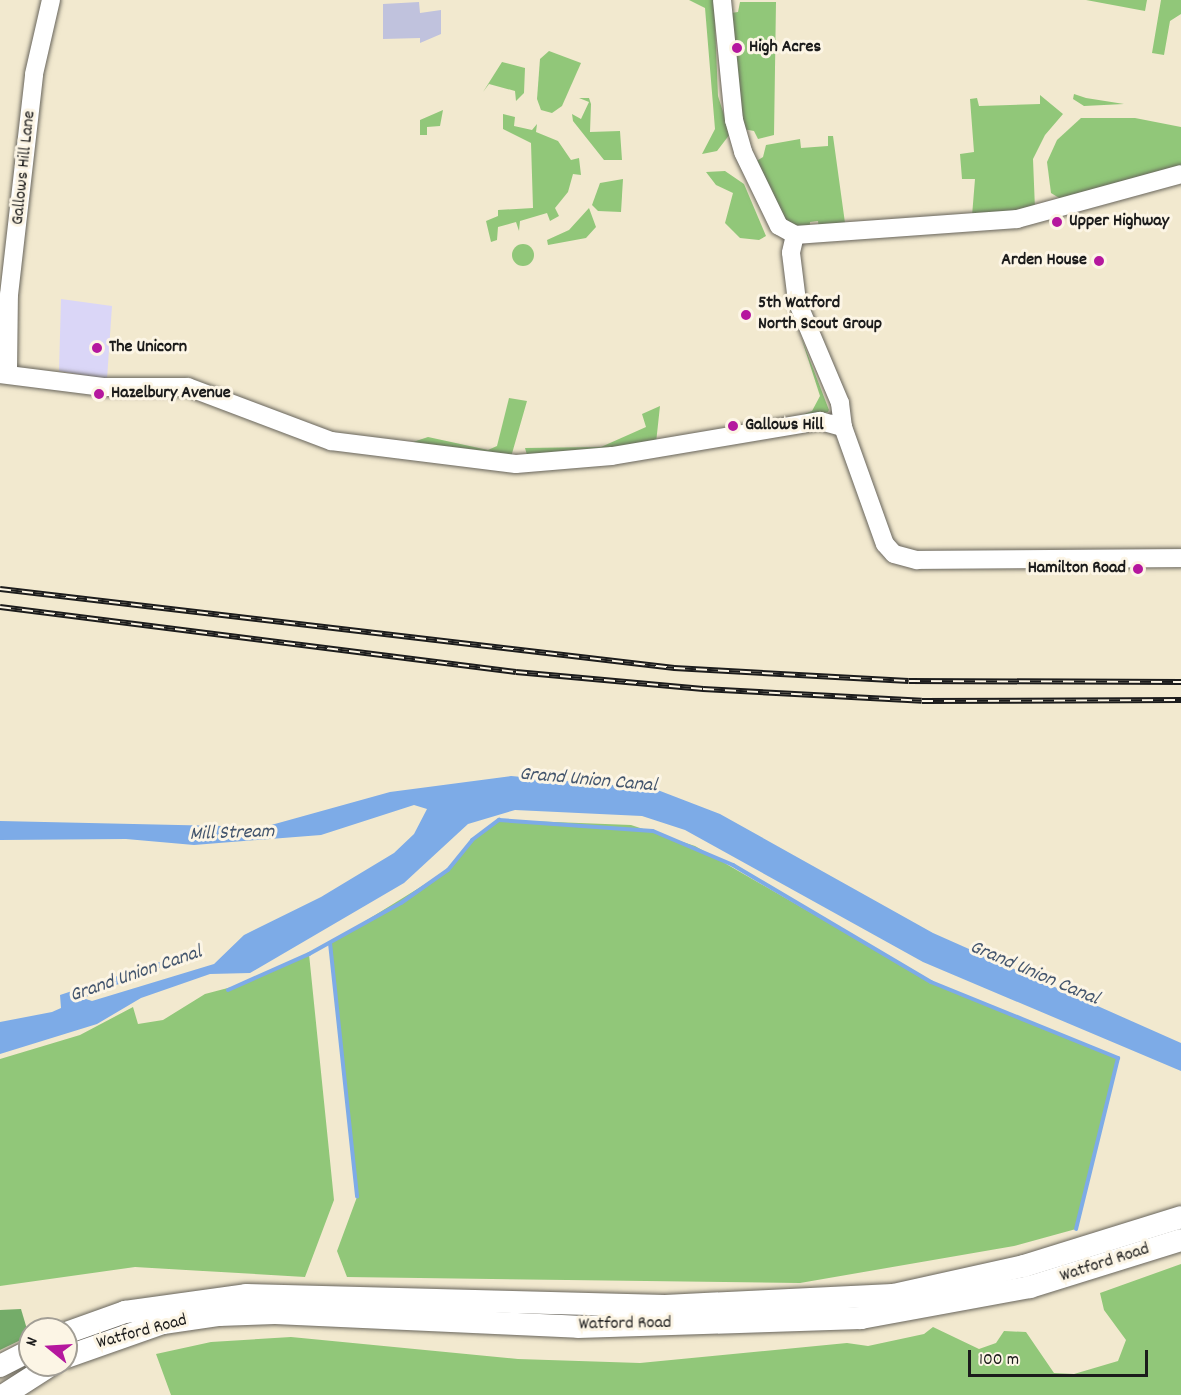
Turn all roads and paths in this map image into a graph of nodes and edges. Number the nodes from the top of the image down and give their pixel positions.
1 (51, 0) edge
2 (722, 0) edge
3 (1181, 174) edge
4 (789, 232) junction
5 (4, 373) edge
6 (843, 427) junction
7 (1181, 558) edge
8 (1181, 1217) edge
9 (1181, 1240) edge
10 (78, 1329) edge
11 (78, 1353) edge
12 (18, 1357) edge
13 (0, 1366) edge
14 (32, 1377) edge
15 (4, 1395) edge

1 - 5 street, Gallows Hill Lane
2 - 4 street
3 - 4 street
4 - 6 street
5 - 6 street
6 - 7 street
8 - 10 highway, Watford Road
9 - 11 highway, Watford Road
12 - 13 highway
14 - 15 highway

